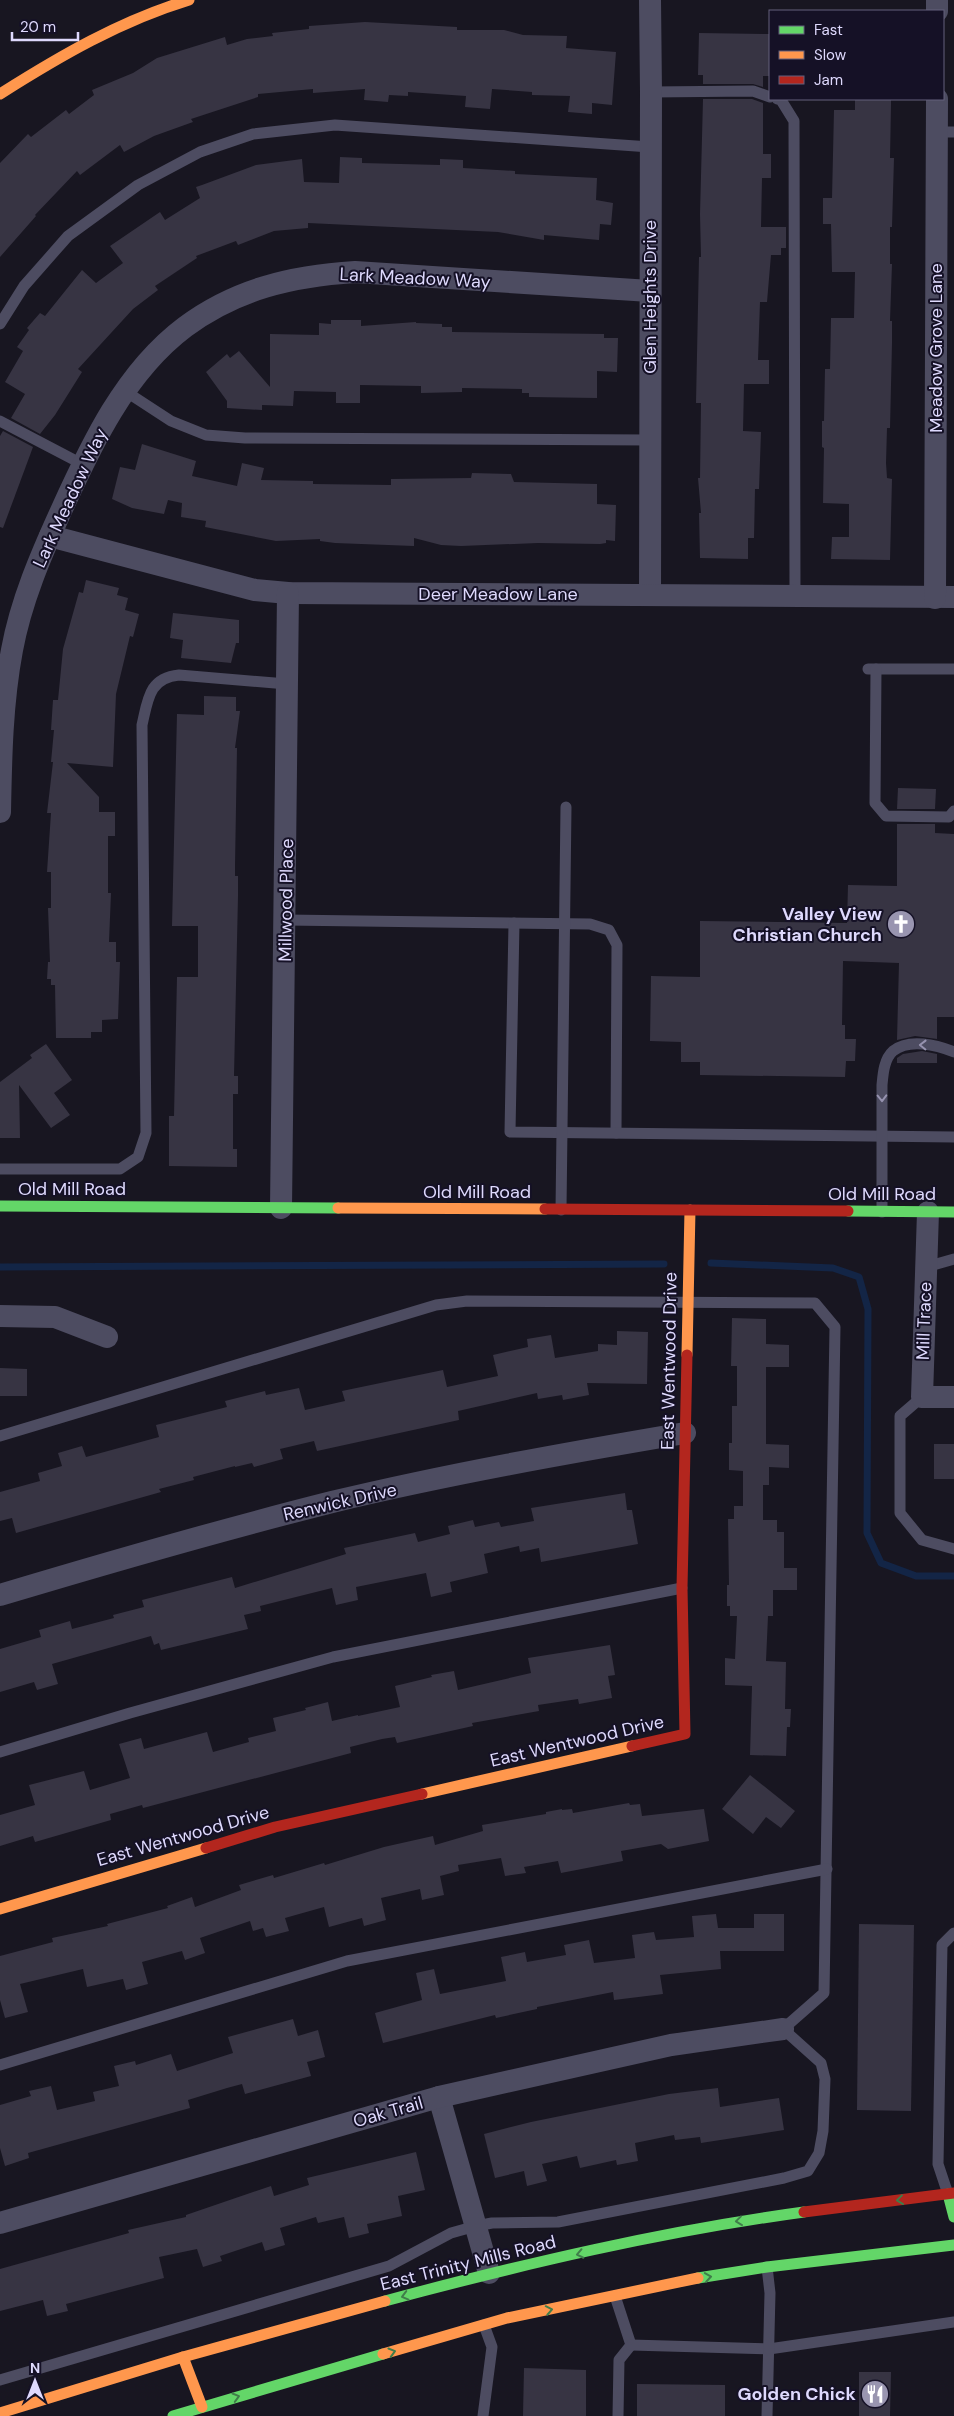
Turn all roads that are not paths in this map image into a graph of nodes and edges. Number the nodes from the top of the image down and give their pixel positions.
1 (189, 0) edge
2 (650, 0) edge
3 (651, 92) junction
4 (0, 94) edge
5 (769, 96) edge
6 (781, 100) edge
7 (937, 100) edge
8 (945, 132) edge
9 (650, 147) junction
10 (946, 283) edge
11 (650, 291) junction
12 (0, 324) edge
13 (125, 391) junction
14 (0, 421) edge
15 (650, 440) junction
16 (82, 464) junction
17 (50, 536) junction
18 (288, 593) junction
19 (650, 595) junction
20 (796, 596) junction
21 (944, 598) edge
22 (954, 669) edge
23 (287, 684) junction
24 (566, 807) dead end
25 (954, 811) edge
26 (0, 812) edge
27 (286, 920) junction
28 (514, 923) junction
29 (565, 924) junction
30 (954, 1052) edge
31 (564, 1132) junction
32 (616, 1133) junction
33 (882, 1136) junction
34 (954, 1137) edge
35 (0, 1168) edge
36 (0, 1206) edge
37 (281, 1208) junction
38 (561, 1210) junction
39 (690, 1210) junction
40 (882, 1212) junction
41 (928, 1212) junction
42 (954, 1212) edge
43 (954, 1259) edge
44 (926, 1267) junction
45 (689, 1304) junction
46 (0, 1316) edge
47 (107, 1338) dead end
48 (922, 1397) junction
49 (954, 1397) edge
50 (685, 1433) junction
51 (0, 1436) edge
52 (954, 1550) edge
53 (682, 1588) junction
54 (0, 1595) edge
55 (0, 1752) edge
56 (827, 1869) junction
57 (0, 1909) edge
58 (954, 1933) edge
59 (783, 2029) junction
60 (0, 2065) edge
61 (439, 2097) junction
62 (951, 2193) edge
63 (954, 2217) edge
64 (0, 2223) edge
65 (476, 2226) junction
66 (954, 2246) edge
67 (767, 2267) junction
68 (489, 2273) junction
69 (615, 2296) junction
70 (954, 2322) edge
71 (484, 2325) junction
72 (631, 2345) junction
73 (769, 2349) junction
74 (183, 2358) junction
75 (0, 2380) edge
76 (204, 2412) edge
77 (0, 2413) edge
78 (173, 2416) edge
79 (482, 2416) edge
80 (618, 2416) edge
81 (767, 2416) edge

1 - 4 street
2 - 3 street, Glen Heights Drive
3 - 5 lane
3 - 9 street, Glen Heights Drive
6 - 20 lane
7 - 8 street, Meadow Grove Lane
8 - 10 street, Meadow Grove Lane
9 - 11 street, Glen Heights Drive
9 - 12 lane
10 - 21 street, Meadow Grove Lane
11 - 13 street, Lark Meadow Way
11 - 15 street, Glen Heights Drive
13 - 15 lane
13 - 16 street, Lark Meadow Way
14 - 16 lane
15 - 19 street, Glen Heights Drive
16 - 17 street, Lark Meadow Way
17 - 18 street, Deer Meadow Lane
17 - 26 street, Lark Meadow Way
18 - 19 street, Deer Meadow Lane
18 - 23 street, Millwood Place
19 - 20 street, Deer Meadow Lane
20 - 21 street, Deer Meadow Lane
22 - 25 lane
23 - 27 street, Millwood Place
23 - 35 lane
24 - 29 lane
27 - 28 lane
27 - 37 street, Millwood Place
28 - 29 lane
28 - 31 lane
29 - 31 lane
29 - 32 lane
30 -> 33 lane
31 - 32 lane
31 - 38 lane
32 - 33 lane
33 - 34 lane
33 - 40 lane
36 - 37 street, Old Mill Road
37 - 38 street, Old Mill Road
38 - 39 street, Old Mill Road
39 - 40 street, Old Mill Road
39 - 45 street, East Wentwood Drive
40 - 41 street, Old Mill Road
41 - 42 street, Old Mill Road
41 - 44 street, Mill Trace
43 - 44 lane
44 - 48 street, Mill Trace
45 - 50 street, East Wentwood Drive
45 - 51 lane
45 - 56 lane
46 - 47 street
48 - 49 street
48 - 52 lane
50 - 53 street, East Wentwood Drive
50 - 54 street, Renwick Drive
53 - 55 lane
53 - 57 street, East Wentwood Drive
56 - 59 lane
56 - 60 lane
58 - 62 lane
59 - 61 street, Oak Trail
59 - 65 lane
61 - 64 street, Oak Trail
61 - 65 street
62 - 63 street
62 -> 68 street, East Trinity Mills Road
65 - 68 street
65 - 75 lane
66 - 67 street
69 -> 67 street
67 - 73 lane
68 -> 74 street, East Trinity Mills Road
71 -> 69 street
69 - 72 lane
70 - 73 lane
76 -> 71 street
71 - 79 lane
72 - 73 lane
72 - 80 lane
73 - 81 lane
74 - 76 street
74 - 77 street, East Trinity Mills Road
76 - 78 street

